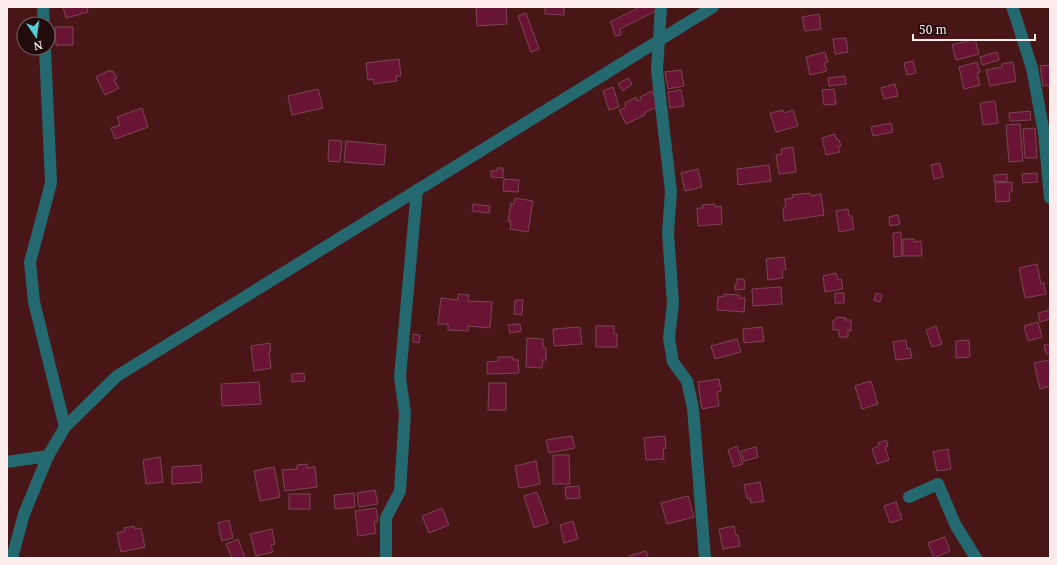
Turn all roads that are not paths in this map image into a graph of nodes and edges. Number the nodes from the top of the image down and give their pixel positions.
1 (661, 7) edge
2 (713, 7) edge
3 (1012, 7) edge
4 (659, 40) junction
5 (45, 56) edge
6 (417, 190) junction
7 (1050, 198) edge
8 (65, 428) junction
9 (48, 456) junction
10 (7, 462) edge
11 (909, 497) dead end
12 (12, 558) edge
13 (386, 558) edge
14 (705, 558) edge
15 (976, 558) edge

1 - 4 street
2 - 4 street
3 - 7 street
4 - 6 street
4 - 14 street
5 - 8 street
6 - 8 street
6 - 13 street
8 - 9 street
9 - 10 street
9 - 12 street
11 - 15 street

